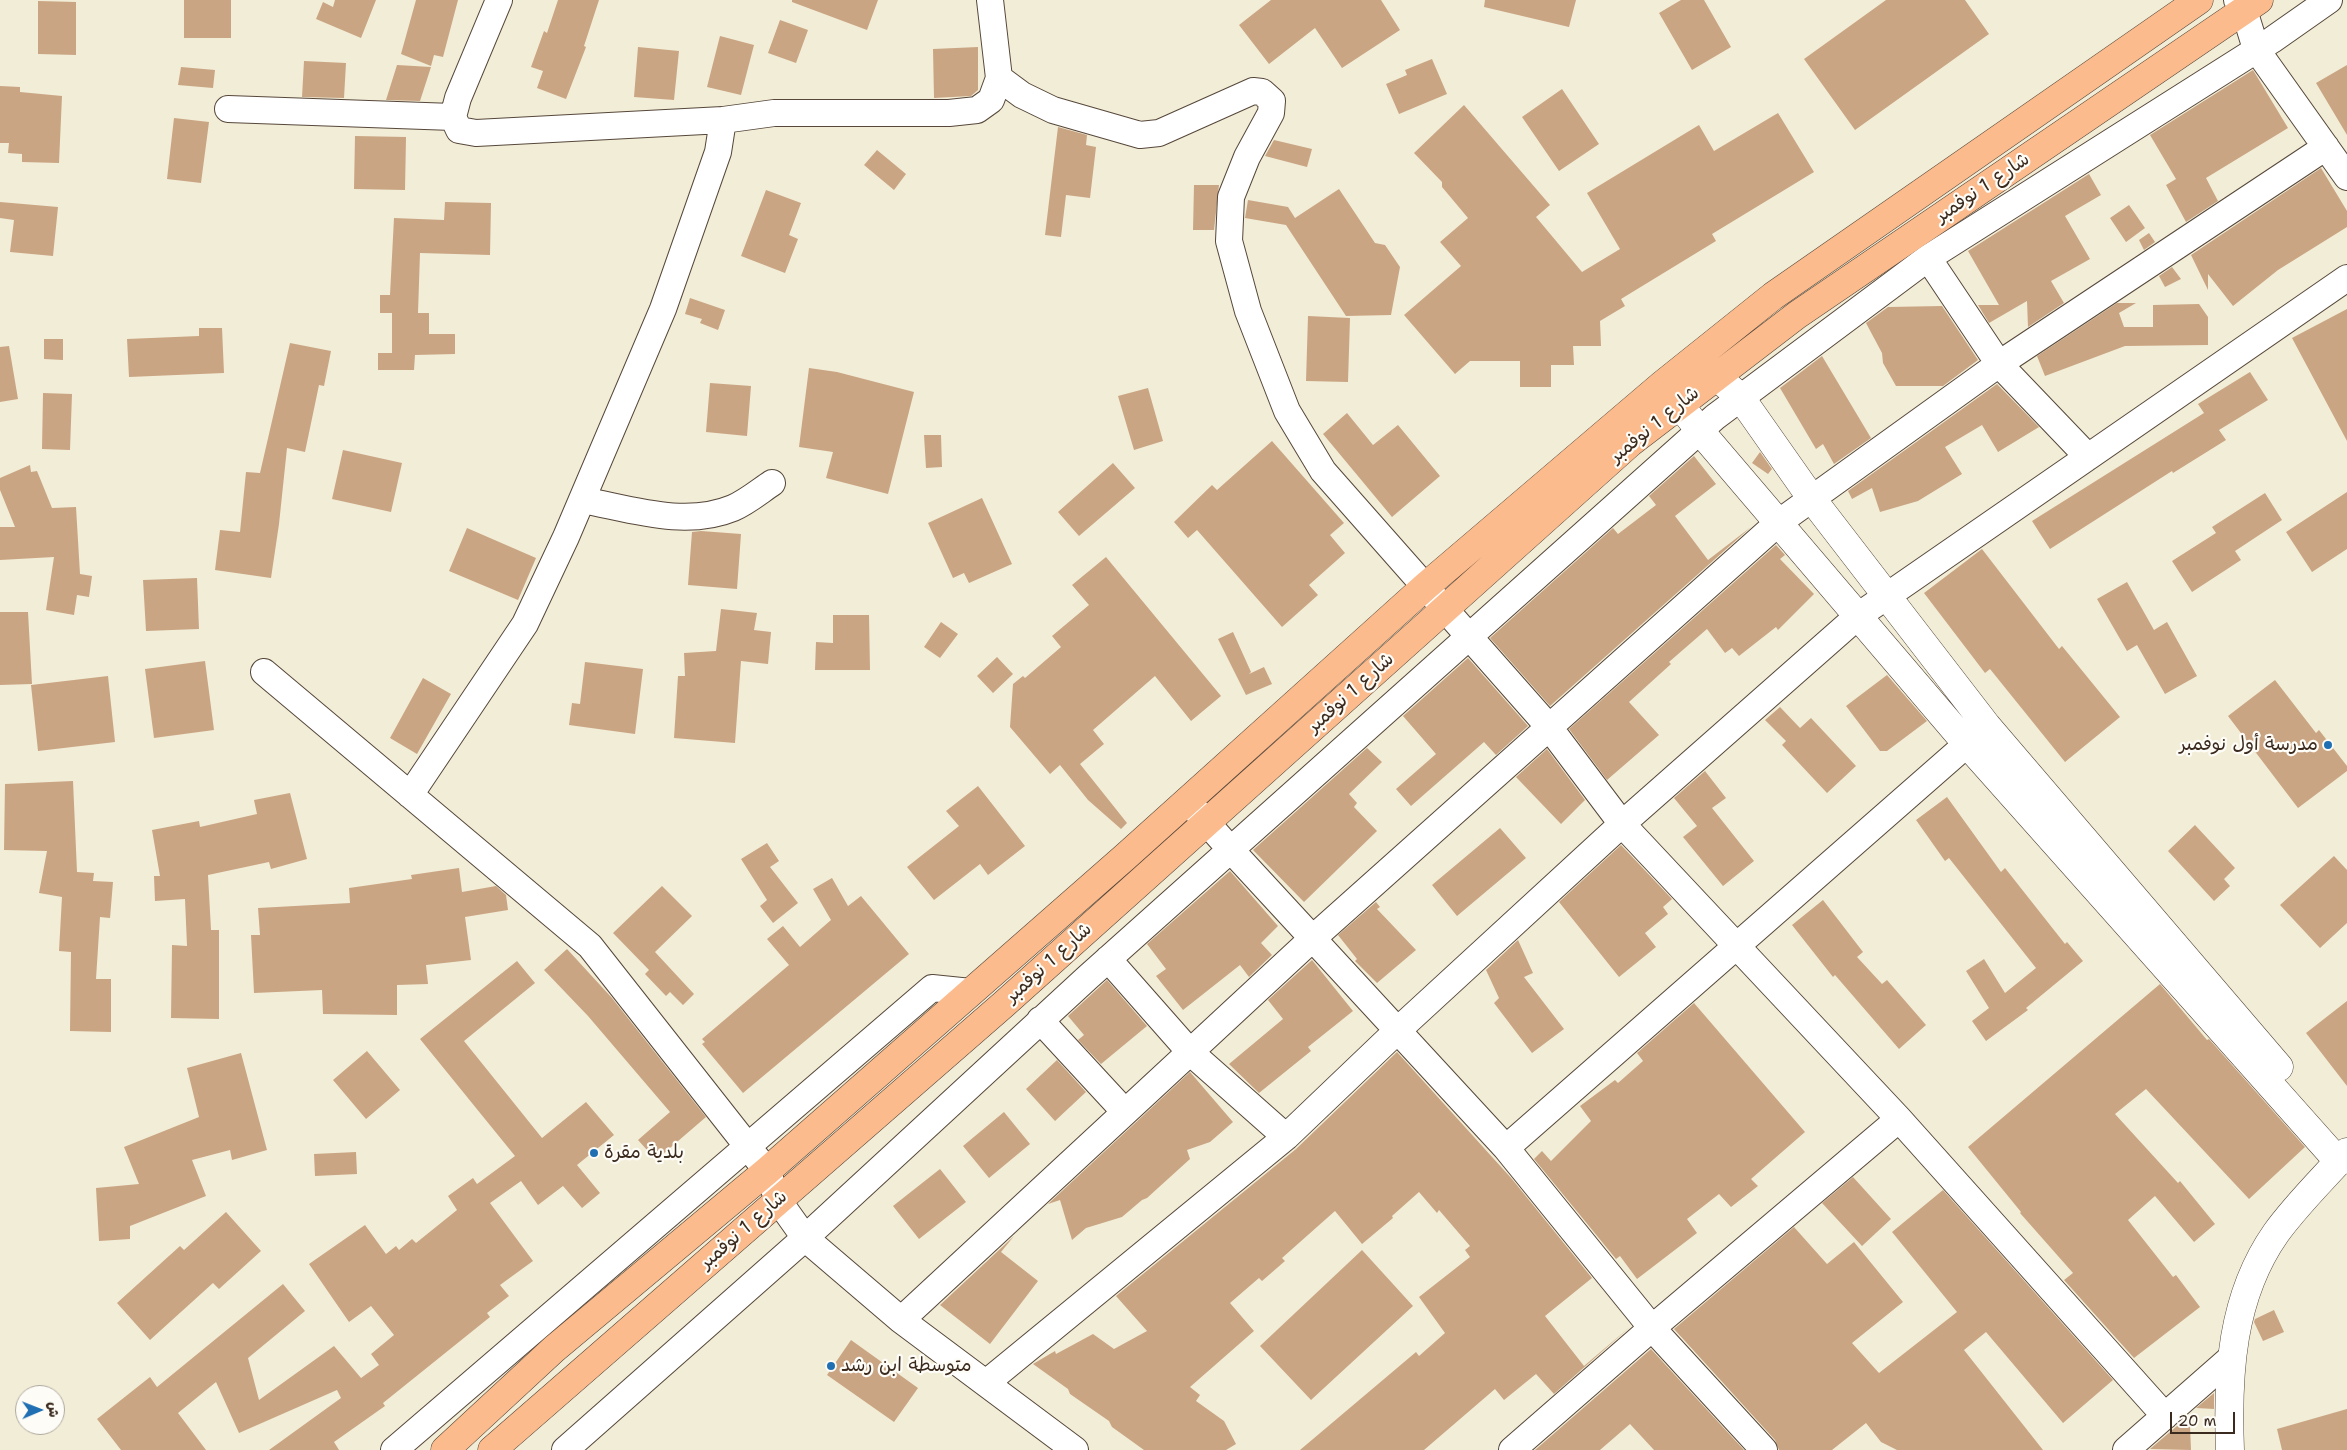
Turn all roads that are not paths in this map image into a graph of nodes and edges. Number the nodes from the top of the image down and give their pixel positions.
1 (499, 0) edge
2 (990, 0) edge
3 (2199, 0) edge
4 (2329, 0) edge
5 (2247, 3) edge
6 (2256, 49) junction
7 (999, 78) junction
8 (228, 109) dead end
9 (453, 117) junction
10 (724, 120) junction
11 (2326, 147) junction
12 (2347, 177) edge
13 (1928, 258) junction
14 (2347, 278) edge
15 (1698, 356) junction
16 (1999, 364) junction
17 (1716, 376) junction
18 (1663, 384) junction
19 (1741, 398) junction
20 (1680, 405) junction
21 (1700, 431) junction
22 (2088, 457) junction
23 (772, 483) dead end
24 (1812, 499) junction
25 (582, 500) junction
26 (1778, 523) junction
27 (1426, 586) junction
28 (1887, 596) junction
29 (1445, 609) junction
30 (1858, 616) junction
31 (1470, 637) junction
32 (264, 672) dead end
33 (1987, 726) junction
34 (1549, 727) junction
35 (1967, 744) junction
36 (410, 795) junction
37 (1188, 800) junction
38 (1206, 823) junction
39 (1622, 824) junction
40 (1230, 850) junction
41 (1312, 939) junction
42 (1736, 945) junction
43 (1108, 959) junction
44 (971, 992) junction
45 (1040, 1020) junction
46 (1397, 1031) junction
47 (1190, 1052) junction
48 (1125, 1112) junction
49 (1899, 1119) junction
50 (1286, 1137) junction
51 (748, 1147) junction
52 (1506, 1148) junction
53 (2344, 1153) edge
54 (767, 1171) junction
55 (778, 1200) junction
56 (805, 1238) junction
57 (900, 1320) junction
58 (1652, 1328) junction
59 (2232, 1357) junction
60 (986, 1383) junction
61 (2164, 1416) junction
62 (421, 1427) junction
63 (394, 1450) edge
64 (445, 1450) edge
65 (492, 1450) edge
66 (565, 1450) edge
67 (1075, 1450) edge
68 (1512, 1450) edge
69 (1764, 1450) edge
70 (2126, 1450) edge
71 (2230, 1450) edge

1 - 9 street
2 - 7 street
3 - 15 main road, شارع 1 نوفمبر
4 - 6 street
5 - 6 street
5 - 17 main road, شارع 1 نوفمبر
6 - 11 street
6 - 13 street
7 - 10 street
7 - 27 street
8 - 9 street
9 - 10 street
10 - 25 street
11 - 12 street
11 - 16 street
13 - 16 street
13 - 19 street
14 - 22 street
15 - 17 street
15 - 18 main road, شارع 1 نوفمبر
16 - 22 street
16 - 24 street
17 - 19 street
17 - 20 main road, شارع 1 نوفمبر
18 - 20 street
18 - 27 main road, شارع 1 نوفمبر
19 - 21 street
19 - 24 street
20 - 21 street
20 - 29 main road, شارع 1 نوفمبر
21 - 26 street
21 - 31 street
22 - 28 street
23 - 25 street
24 - 26 street
24 - 28 street
25 - 36 street
26 - 30 street
26 - 34 street
27 - 29 street
27 - 37 main road, شارع 1 نوفمبر
28 - 30 street
28 - 33 street
29 - 31 street
29 - 38 main road, شارع 1 نوفمبر
30 - 35 street
30 - 39 street
31 - 34 street
31 - 40 street
32 - 36 street
33 - 35 street
33 - 53 street
34 - 39 street
34 - 41 street
35 - 42 street
35 - 53 street
36 - 51 street
37 - 38 street
37 - 44 main road, شارع 1 نوفمبر
38 - 40 street
38 - 55 main road, شارع 1 نوفمبر
39 - 42 street
39 - 46 street
40 - 41 street
40 - 43 street
41 - 46 street
41 - 47 street
42 - 49 street
42 - 52 street
43 - 45 street
43 - 47 street
44 - 51 street
44 - 54 main road, شارع 1 نوفمبر
45 - 48 street
45 - 56 street
46 - 50 street
46 - 52 street
47 - 48 street
47 - 50 street
48 - 57 street
49 - 58 street
49 - 61 street
50 - 60 street
51 - 54 street
51 - 62 street
52 - 58 street
53 - 59 street
54 - 55 street
54 - 64 main road, شارع 1 نوفمبر
55 - 56 street
55 - 65 main road, شارع 1 نوفمبر
56 - 57 street
56 - 66 street
57 - 60 street
58 - 68 street
58 - 69 street
59 - 61 street
59 - 71 street
60 - 67 street
61 - 70 street
62 - 63 street
62 - 64 street

